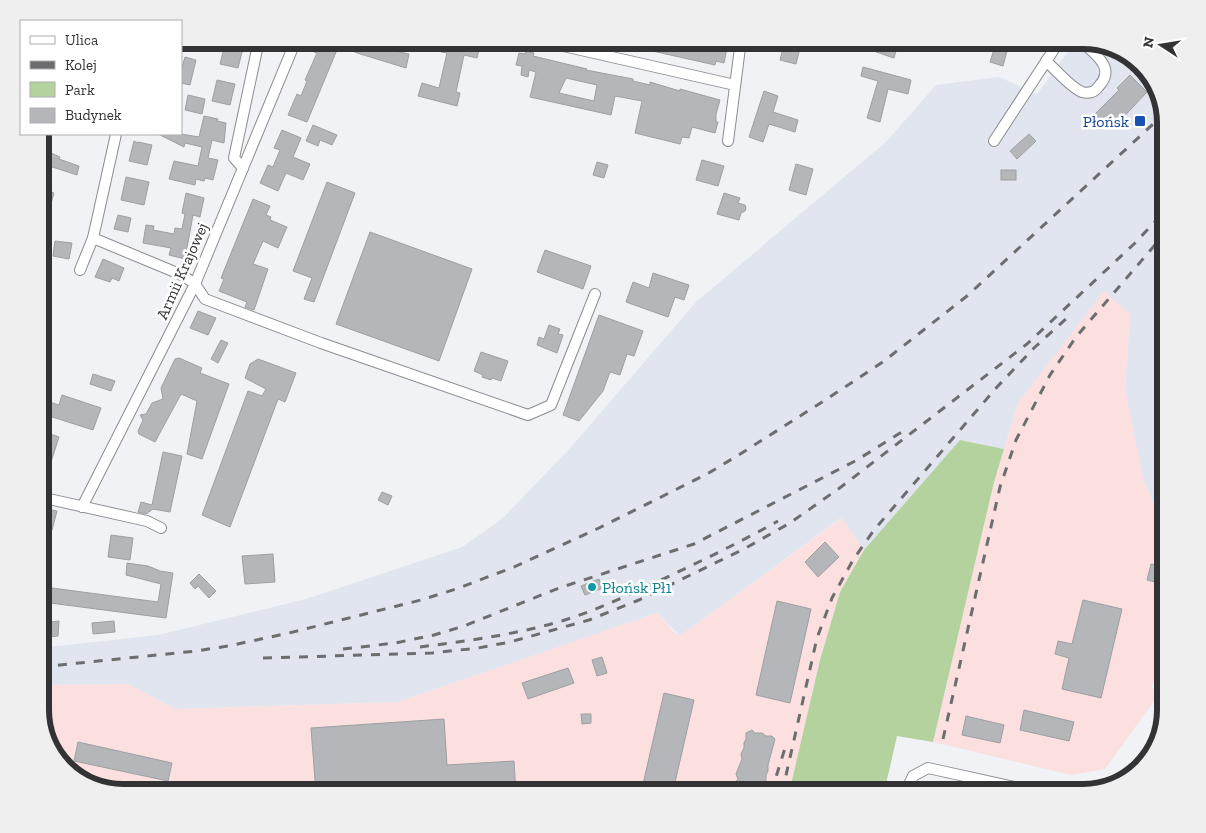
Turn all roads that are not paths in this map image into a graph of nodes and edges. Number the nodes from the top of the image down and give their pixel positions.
1 (257, 49) edge
2 (292, 49) edge
3 (577, 49) edge
4 (740, 49) edge
5 (1054, 49) edge
6 (1089, 49) edge
7 (1046, 61) junction
8 (735, 85) junction
9 (116, 135) edge
10 (728, 141) dead end
11 (994, 141) dead end
12 (242, 168) junction
13 (94, 238) junction
14 (80, 270) dead end
15 (195, 284) junction
16 (595, 294) dead end
17 (49, 499) edge
18 (82, 507) junction
19 (161, 528) dead end
20 (909, 784) edge
21 (1000, 784) edge

1 - 12 street
2 - 12 street, Armii Krajowej
3 - 8 street
4 - 8 street
5 - 7 street
6 - 7 street
7 - 11 street
8 - 10 street
9 - 13 street
12 - 15 street, Armii Krajowej
13 - 14 street
13 - 15 street
15 - 16 street
15 - 18 street, Armii Krajowej
17 - 18 street
18 - 19 street
20 - 21 street

